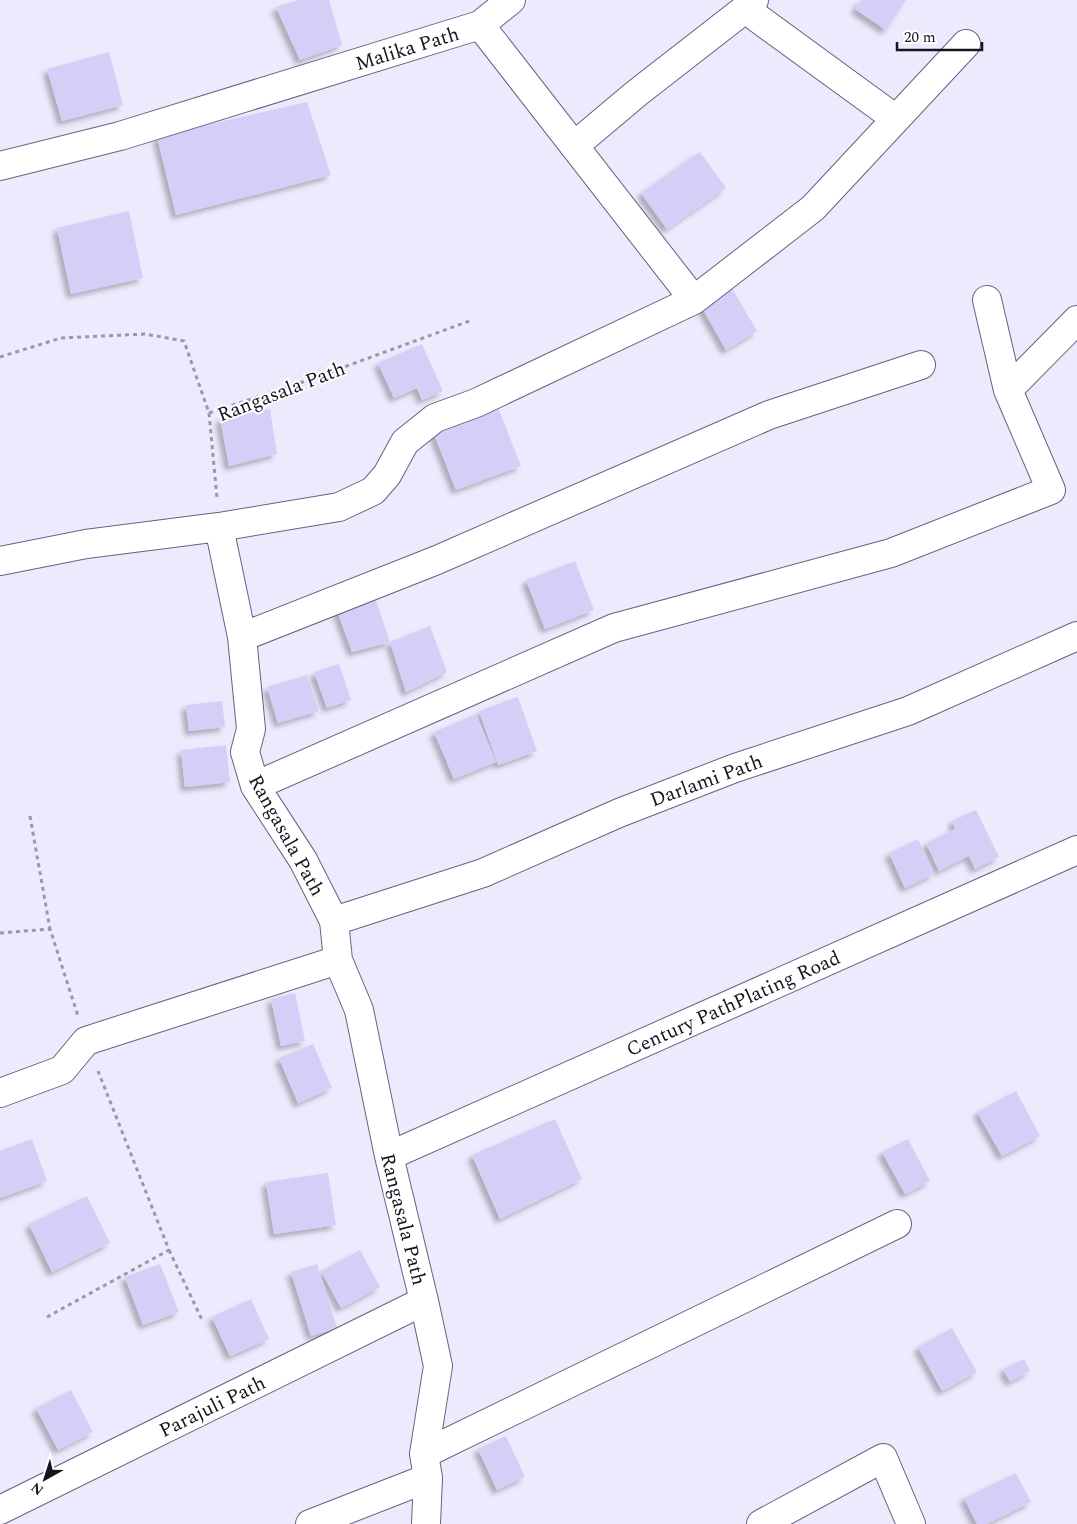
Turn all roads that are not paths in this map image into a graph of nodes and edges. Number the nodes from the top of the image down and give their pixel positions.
1 (511, 0) edge
2 (750, 5) edge
3 (480, 25) junction
4 (966, 44) dead end
5 (896, 119) junction
6 (574, 146) junction
7 (0, 166) edge
8 (694, 300) junction
9 (986, 300) dead end
10 (1077, 320) edge
11 (921, 365) dead end
12 (1008, 390) junction
13 (219, 526) junction
14 (0, 561) edge
15 (1077, 636) edge
16 (242, 637) junction
17 (255, 786) junction
18 (1077, 850) edge
19 (334, 921) junction
20 (338, 960) junction
21 (0, 1093) edge
22 (389, 1156) junction
23 (897, 1224) dead end
24 (424, 1302) junction
25 (426, 1466) junction
26 (0, 1510) edge
27 (310, 1524) edge
28 (426, 1524) edge
29 (761, 1524) edge
30 (911, 1524) edge

1 - 3 street
2 - 5 street
2 - 6 street
3 - 6 street, Malika Path
3 - 7 street, Malika Path
4 - 5 street
5 - 8 street
6 - 8 street, Malika Path
8 - 13 street
9 - 12 street
10 - 12 street
11 - 16 street
12 - 17 street
13 - 14 street
13 - 16 street, Rangasala Path
15 - 19 street, Darlami Path
16 - 17 street, Rangasala Path
17 - 19 street, Rangasala Path
18 - 22 street, Century PathPlating Road
19 - 20 street, Rangasala Path
20 - 21 street
20 - 22 street, Rangasala Path
22 - 24 street, Rangasala Path
23 - 25 street
24 - 25 street, Rangasala Path
24 - 26 street, Parajuli Path
25 - 27 street
25 - 28 street, Rangasala Path
29 - 30 street

